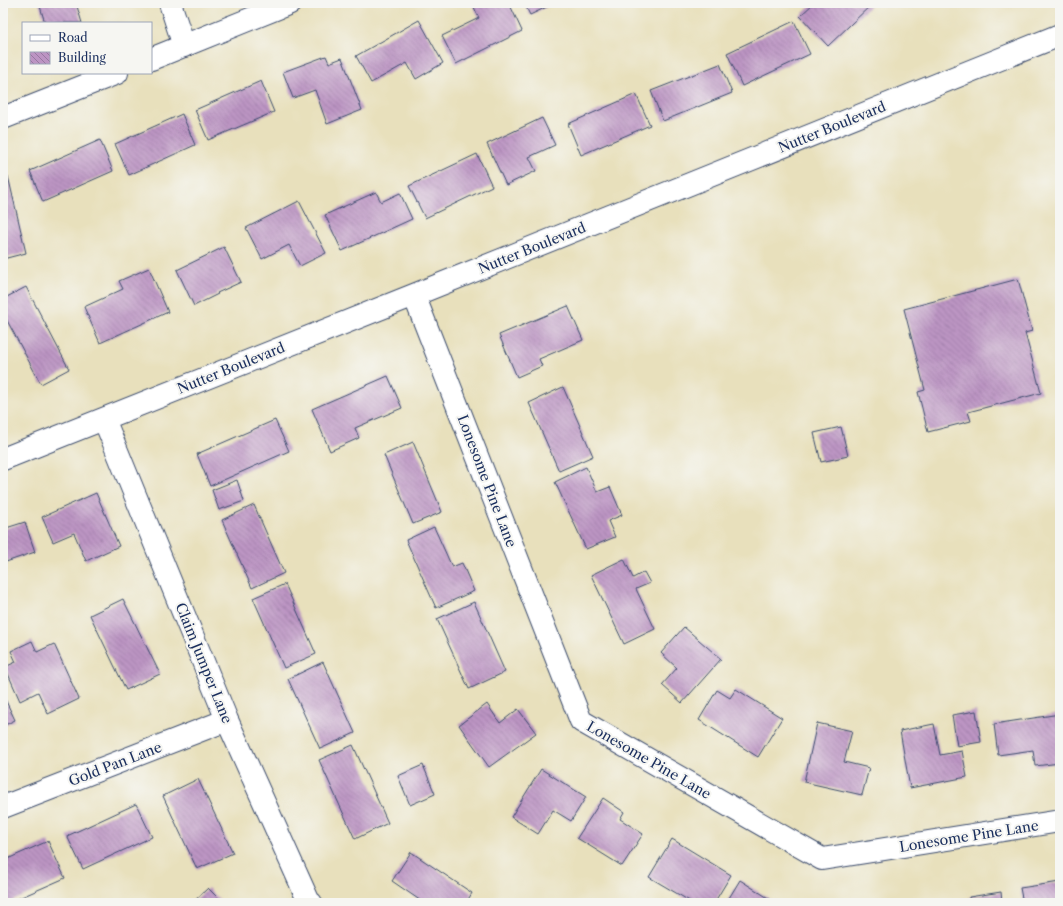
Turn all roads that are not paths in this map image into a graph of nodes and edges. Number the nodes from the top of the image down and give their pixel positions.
1 (170, 3) edge
2 (290, 3) edge
3 (1060, 35) edge
4 (184, 46) junction
5 (152, 59) edge
6 (114, 74) edge
7 (3, 118) edge
8 (414, 295) junction
9 (104, 419) junction
10 (3, 459) edge
11 (227, 720) junction
12 (3, 807) edge
13 (1060, 821) edge
14 (311, 903) edge

1 - 4 street
2 - 4 street
3 - 8 street, Nutter Boulevard
4 - 5 street
6 - 7 street
8 - 9 street, Nutter Boulevard
8 - 13 street, Lonesome Pine Lane
9 - 10 street, Nutter Boulevard
9 - 11 street, Claim Jumper Lane
11 - 12 street, Gold Pan Lane
11 - 14 street, Claim Jumper Lane

